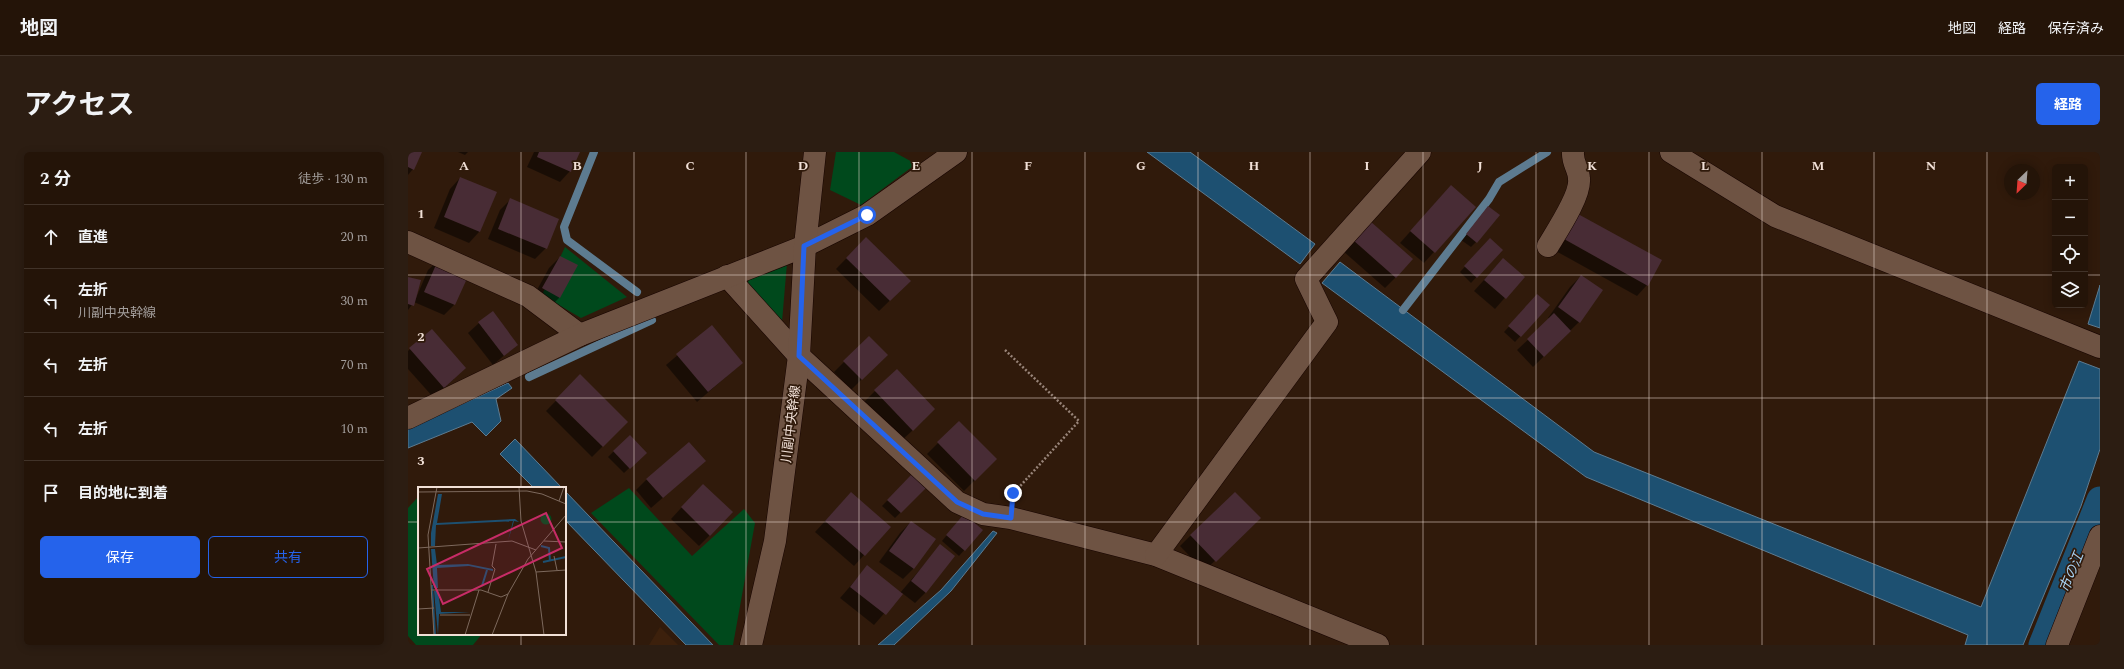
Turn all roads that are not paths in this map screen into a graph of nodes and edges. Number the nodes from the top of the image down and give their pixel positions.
1 (815, 152) edge
2 (956, 152) edge
3 (1420, 152) edge
4 (1573, 152) edge
5 (1671, 152) edge
6 (408, 242) edge
7 (804, 246) junction
8 (1548, 246) dead end
9 (727, 276) junction
10 (580, 335) junction
11 (2100, 347) edge
12 (799, 356) junction
13 (408, 418) edge
14 (2100, 536) edge
15 (1156, 555) junction
16 (751, 645) edge
17 (1378, 645) edge
18 (2056, 645) edge

1 - 7 street, 川副中央幹線
2 - 7 street
3 - 15 street
4 - 8 street
5 - 11 street
6 - 10 street
7 - 9 street
7 - 12 street, 川副中央幹線
9 - 10 street
9 - 12 street
10 - 13 street
12 - 15 street
12 - 16 street, 川副中央幹線
14 - 18 street
15 - 17 street

